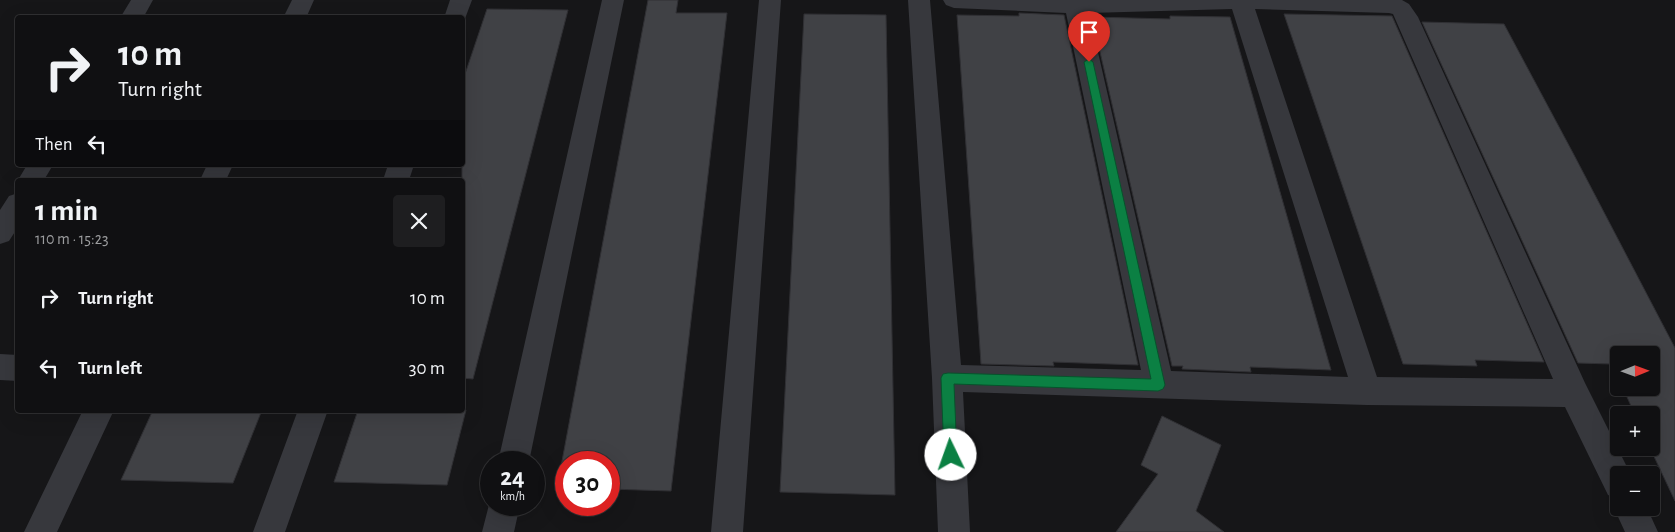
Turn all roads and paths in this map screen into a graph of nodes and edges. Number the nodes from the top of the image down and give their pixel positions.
1 (142, 0) edge
2 (302, 0) edge
3 (461, 0) edge
4 (614, 0) edge
5 (770, 0) edge
6 (919, 0) edge
7 (954, 0) edge
8 (1241, 2) junction
9 (1076, 6) junction
10 (133, 15) edge
11 (295, 15) edge
12 (455, 15) edge
13 (39, 167) edge
14 (32, 178) edge
15 (15, 209) edge
16 (0, 233) edge
17 (0, 367) edge
18 (15, 368) edge
19 (948, 378) junction
20 (1158, 385) junction
21 (1367, 391) junction
22 (1574, 393) junction
23 (98, 413) edge
24 (312, 413) edge
25 (515, 451) edge
26 (1610, 466) edge
27 (502, 516) edge
28 (1634, 516) edge
29 (40, 532) edge
30 (269, 532) edge
31 (498, 532) edge
32 (728, 532) edge
33 (954, 532) edge
34 (1642, 532) edge

1 - 10 street
2 - 11 street
3 - 12 street
4 - 25 street
5 - 32 street
6 - 19 street
7 - 9 street
8 - 9 street
8 - 21 street
8 - 22 street
9 - 20 street
13 - 14 street
15 - 16 street
17 - 18 street
19 - 20 street
19 - 33 street
20 - 21 street
21 - 22 street
22 - 26 street
23 - 29 street
24 - 30 street
27 - 31 street
28 - 34 street

